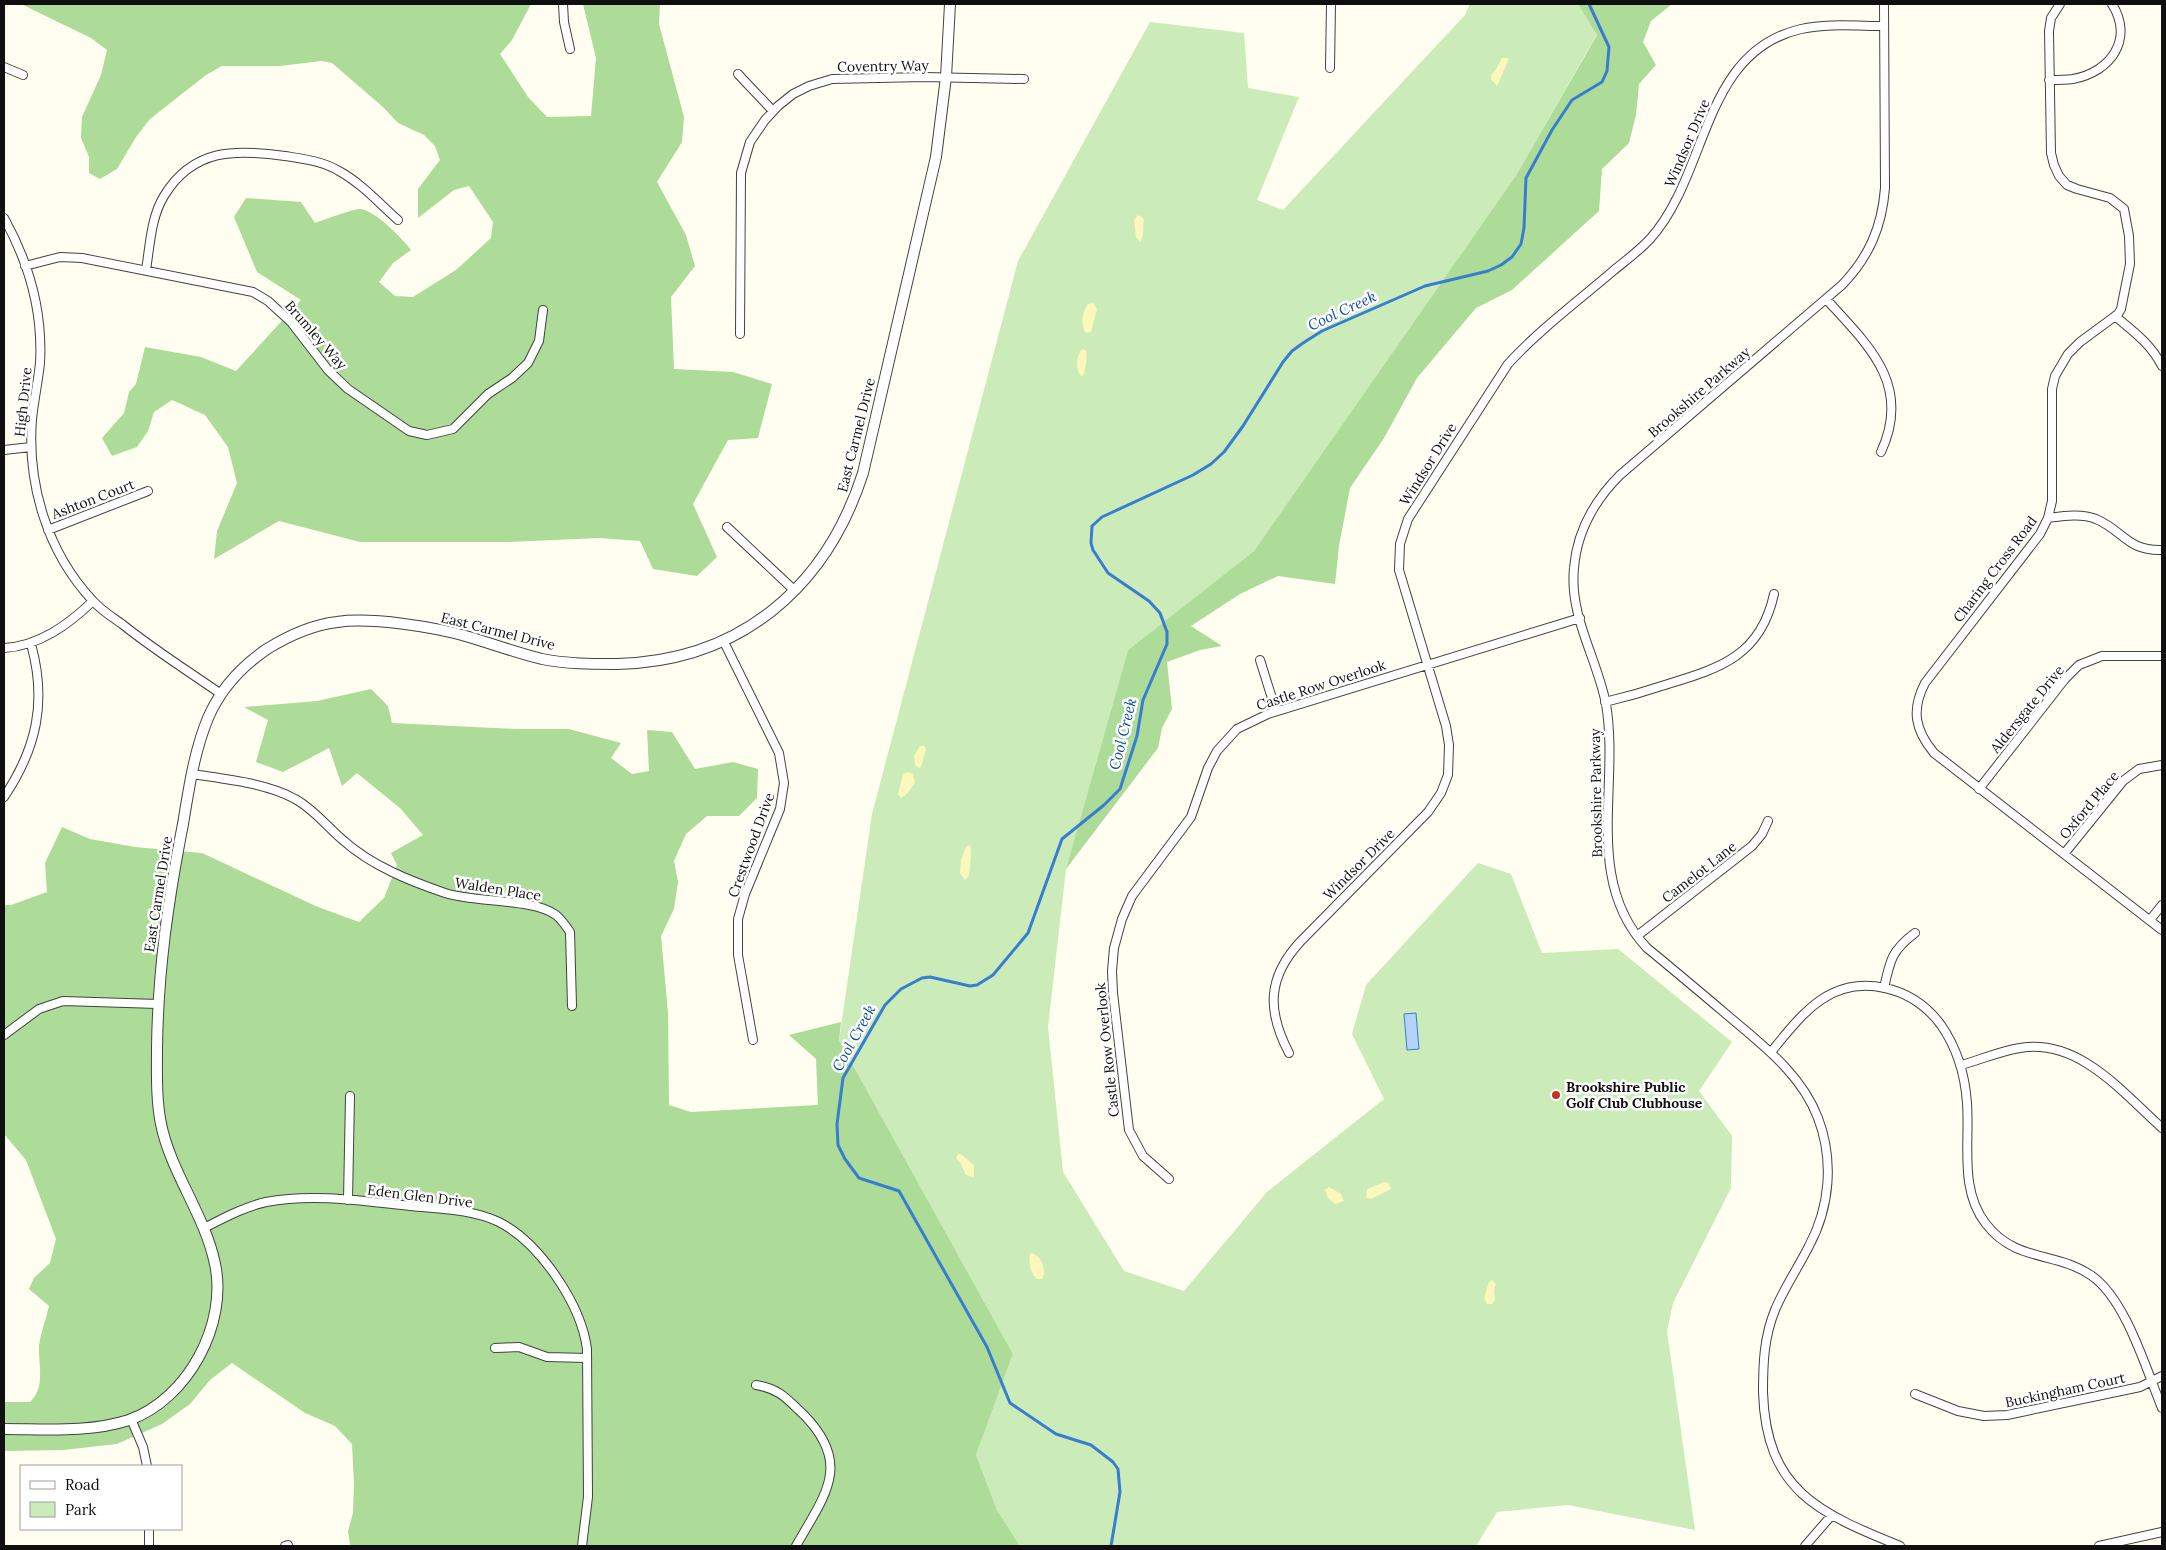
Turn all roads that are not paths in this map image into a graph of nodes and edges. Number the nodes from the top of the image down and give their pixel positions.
1 (563, 4) edge
2 (950, 4) edge
3 (1330, 4) edge
4 (1884, 4) edge
5 (2060, 4) edge
6 (2112, 4) edge
7 (1884, 26) junction
8 (570, 48) dead end
9 (4, 67) edge
10 (1330, 68) dead end
11 (738, 74) dead end
12 (23, 75) dead end
13 (946, 77) junction
14 (1024, 79) dead end
15 (2049, 80) junction
16 (774, 111) junction
17 (4, 218) edge
18 (398, 220) dead end
19 (25, 266) junction
20 (146, 270) junction
21 (1826, 299) junction
22 (543, 310) dead end
23 (2115, 316) junction
24 (740, 334) dead end
25 (2159, 352) edge
26 (2162, 366) edge
27 (31, 447) junction
28 (4, 450) edge
29 (1880, 452) dead end
30 (148, 491) dead end
31 (2048, 518) junction
32 (727, 527) dead end
33 (48, 530) junction
34 (2162, 550) edge
35 (794, 590) junction
36 (1774, 594) dead end
37 (93, 602) junction
38 (1580, 618) junction
39 (723, 640) junction
40 (31, 644) junction
41 (4, 648) edge
42 (2162, 656) edge
43 (1260, 660) dead end
44 (1427, 665) junction
45 (221, 694) junction
46 (1605, 702) junction
47 (1276, 711) junction
48 (2162, 765) edge
49 (192, 774) junction
50 (1979, 789) junction
51 (4, 797) edge
52 (1768, 821) dead end
53 (2064, 854) junction
54 (2162, 905) edge
55 (2150, 920) junction
56 (2162, 930) edge
57 (1915, 933) dead end
58 (1637, 936) junction
59 (1884, 988) junction
60 (158, 1004) junction
61 (572, 1006) dead end
62 (4, 1036) edge
63 (753, 1040) dead end
64 (1771, 1052) junction
65 (1289, 1053) dead end
66 (1961, 1065) junction
67 (350, 1096) dead end
68 (2162, 1128) edge
69 (1169, 1179) dead end
70 (348, 1200) junction
71 (204, 1228) junction
72 (495, 1348) dead end
73 (587, 1358) junction
74 (2162, 1376) edge
75 (2152, 1382) junction
76 (756, 1386) dead end
77 (1915, 1394) dead end
78 (2162, 1408) edge
79 (131, 1419) junction
80 (4, 1429) edge
81 (147, 1465) edge
82 (1831, 1516) junction
83 (148, 1530) edge
84 (2162, 1532) edge
85 (149, 1546) edge
86 (582, 1546) edge
87 (796, 1546) edge
88 (1805, 1546) edge
89 (1900, 1546) edge
90 (2099, 1546) edge

1 - 8 street
2 - 13 street, East Carmel Drive
3 - 10 street
4 - 7 street, Brookshire Parkway
5 - 15 street
6 - 15 street
7 - 21 street, Brookshire Parkway
7 - 44 street, Windsor Drive
9 - 12 street
11 - 16 street
13 - 14 street, Coventry Way
13 - 16 street, Coventry Way
13 - 35 street, East Carmel Drive
15 - 23 street
16 - 24 street, Coventry Way
17 - 19 street, High Drive
18 - 20 street
19 - 20 street, Brumley Way
19 - 27 street, High Drive
20 - 22 street, Brumley Way
21 - 29 street
21 - 38 street, Brookshire Parkway
23 - 25 street
23 - 31 street, Charing Cross Road
25 - 26 street
27 - 28 street
27 - 33 street, High Drive
30 - 33 street, Ashton Court
31 - 34 street
31 - 50 street, Charing Cross Road
32 - 35 street
33 - 37 street, High Drive
35 - 39 street, East Carmel Drive
36 - 46 street
37 - 40 street
37 - 45 street, High Drive
38 - 44 street, Castle Row Overlook
38 - 46 street, Brookshire Parkway
39 - 45 street, East Carmel Drive
39 - 63 street, Crestwood Drive
40 - 41 street
40 - 51 street
42 - 50 street, Aldersgate Drive
43 - 47 street
44 - 47 street, Castle Row Overlook
44 - 65 street, Windsor Drive
45 - 49 street, East Carmel Drive
46 - 58 street, Brookshire Parkway
47 - 69 street, Castle Row Overlook
48 - 53 street, Oxford Place
49 - 60 street, East Carmel Drive
49 - 61 street, Walden Place
50 - 53 street, Charing Cross Road
52 - 58 street, Camelot Lane
53 - 55 street, Charing Cross Road
54 - 55 street
55 - 56 street, Charing Cross Road
57 - 59 street
58 - 64 street, Brookshire Parkway
59 - 64 street
59 - 66 street
60 - 62 street
60 - 71 street, East Carmel Drive
64 - 82 street, Brookshire Parkway
66 - 68 street
66 - 75 street
67 - 70 street
70 - 71 street, Eden Glen Drive
70 - 73 street, Eden Glen Drive
71 - 79 street, East Carmel Drive
72 - 73 street
73 - 86 street, Eden Glen Drive
74 - 75 street, Buckingham Court
75 - 77 street, Buckingham Court
75 - 78 street
76 - 87 street
79 - 80 street, East Carmel Drive
79 - 81 street
82 - 88 street
82 - 89 street, Brookshire Parkway
83 - 85 street
84 - 90 street

